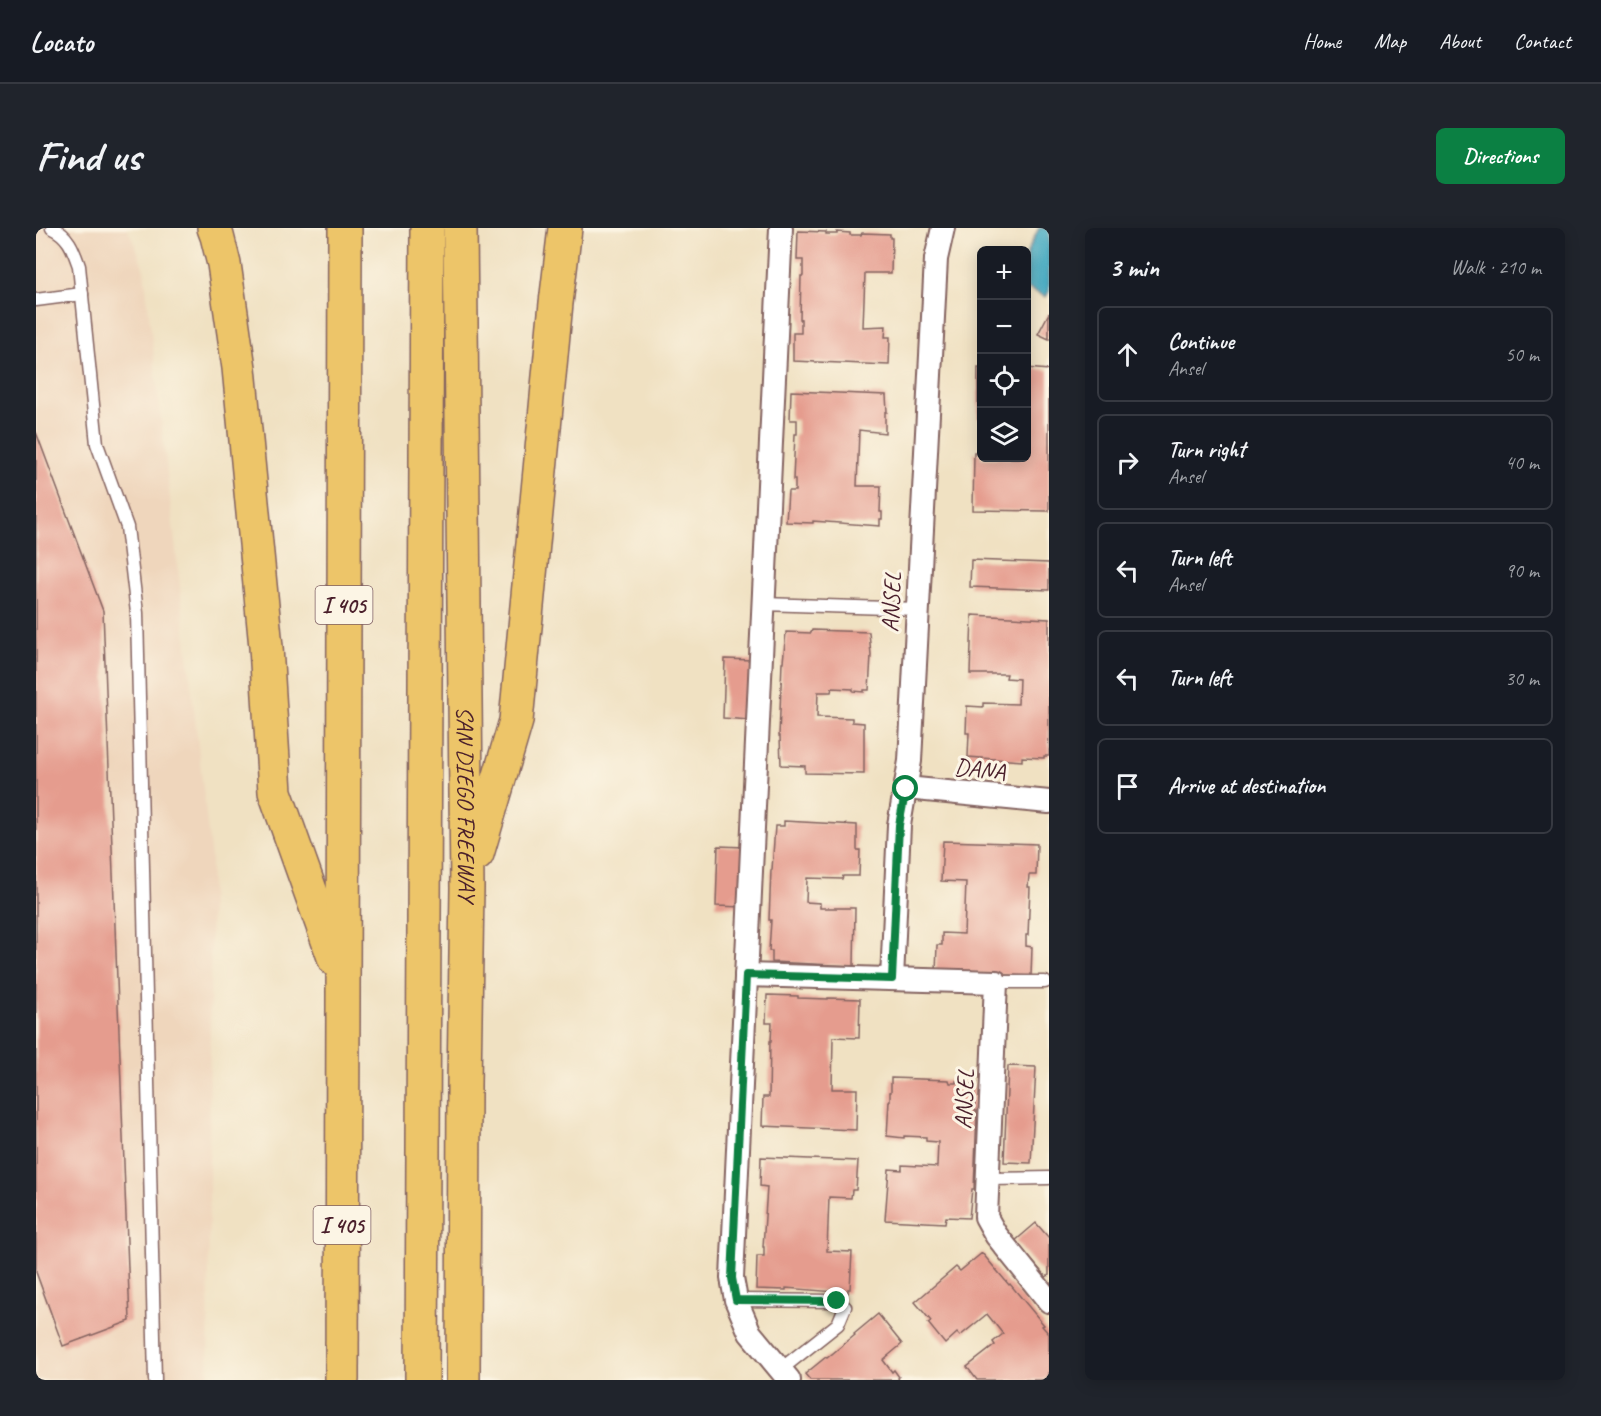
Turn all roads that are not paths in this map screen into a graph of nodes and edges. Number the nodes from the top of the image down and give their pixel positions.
1 (52, 228) edge
2 (214, 228) edge
3 (345, 228) edge
4 (427, 228) edge
5 (460, 228) edge
6 (565, 228) edge
7 (781, 228) edge
8 (943, 228) edge
9 (81, 294) junction
10 (36, 300) edge
11 (763, 604) junction
12 (918, 609) junction
13 (906, 789) junction
14 (1049, 802) edge
15 (467, 888) junction
16 (746, 975) junction
17 (892, 979) junction
18 (342, 982) junction
19 (996, 982) junction
20 (1045, 982) dead end
21 (1049, 1178) edge
22 (987, 1179) junction
23 (736, 1300) junction
24 (1049, 1301) edge
25 (785, 1375) edge
26 (155, 1380) edge
27 (342, 1380) edge
28 (422, 1380) edge
29 (463, 1380) edge

1 - 9 lane
2 - 18 highway
3 - 18 highway, I 405
4 - 28 highway
5 - 15 highway, SAN DIEGO FREEWAY
6 - 15 highway
7 - 11 street
8 - 12 street, ANSEL
9 - 10 lane
9 - 26 lane
11 - 12 lane
11 - 16 street
12 - 13 street, ANSEL
13 - 14 street, DANA
13 - 17 street, ANSEL
15 - 29 highway, SAN DIEGO FREEWAY
16 - 17 street
16 - 23 street
17 - 19 street
18 - 27 highway, I 405
19 - 20 lane
19 - 22 street, ANSEL
21 - 22 lane
22 - 24 street, ANSEL
23 - 25 street
23 - 25 lane

